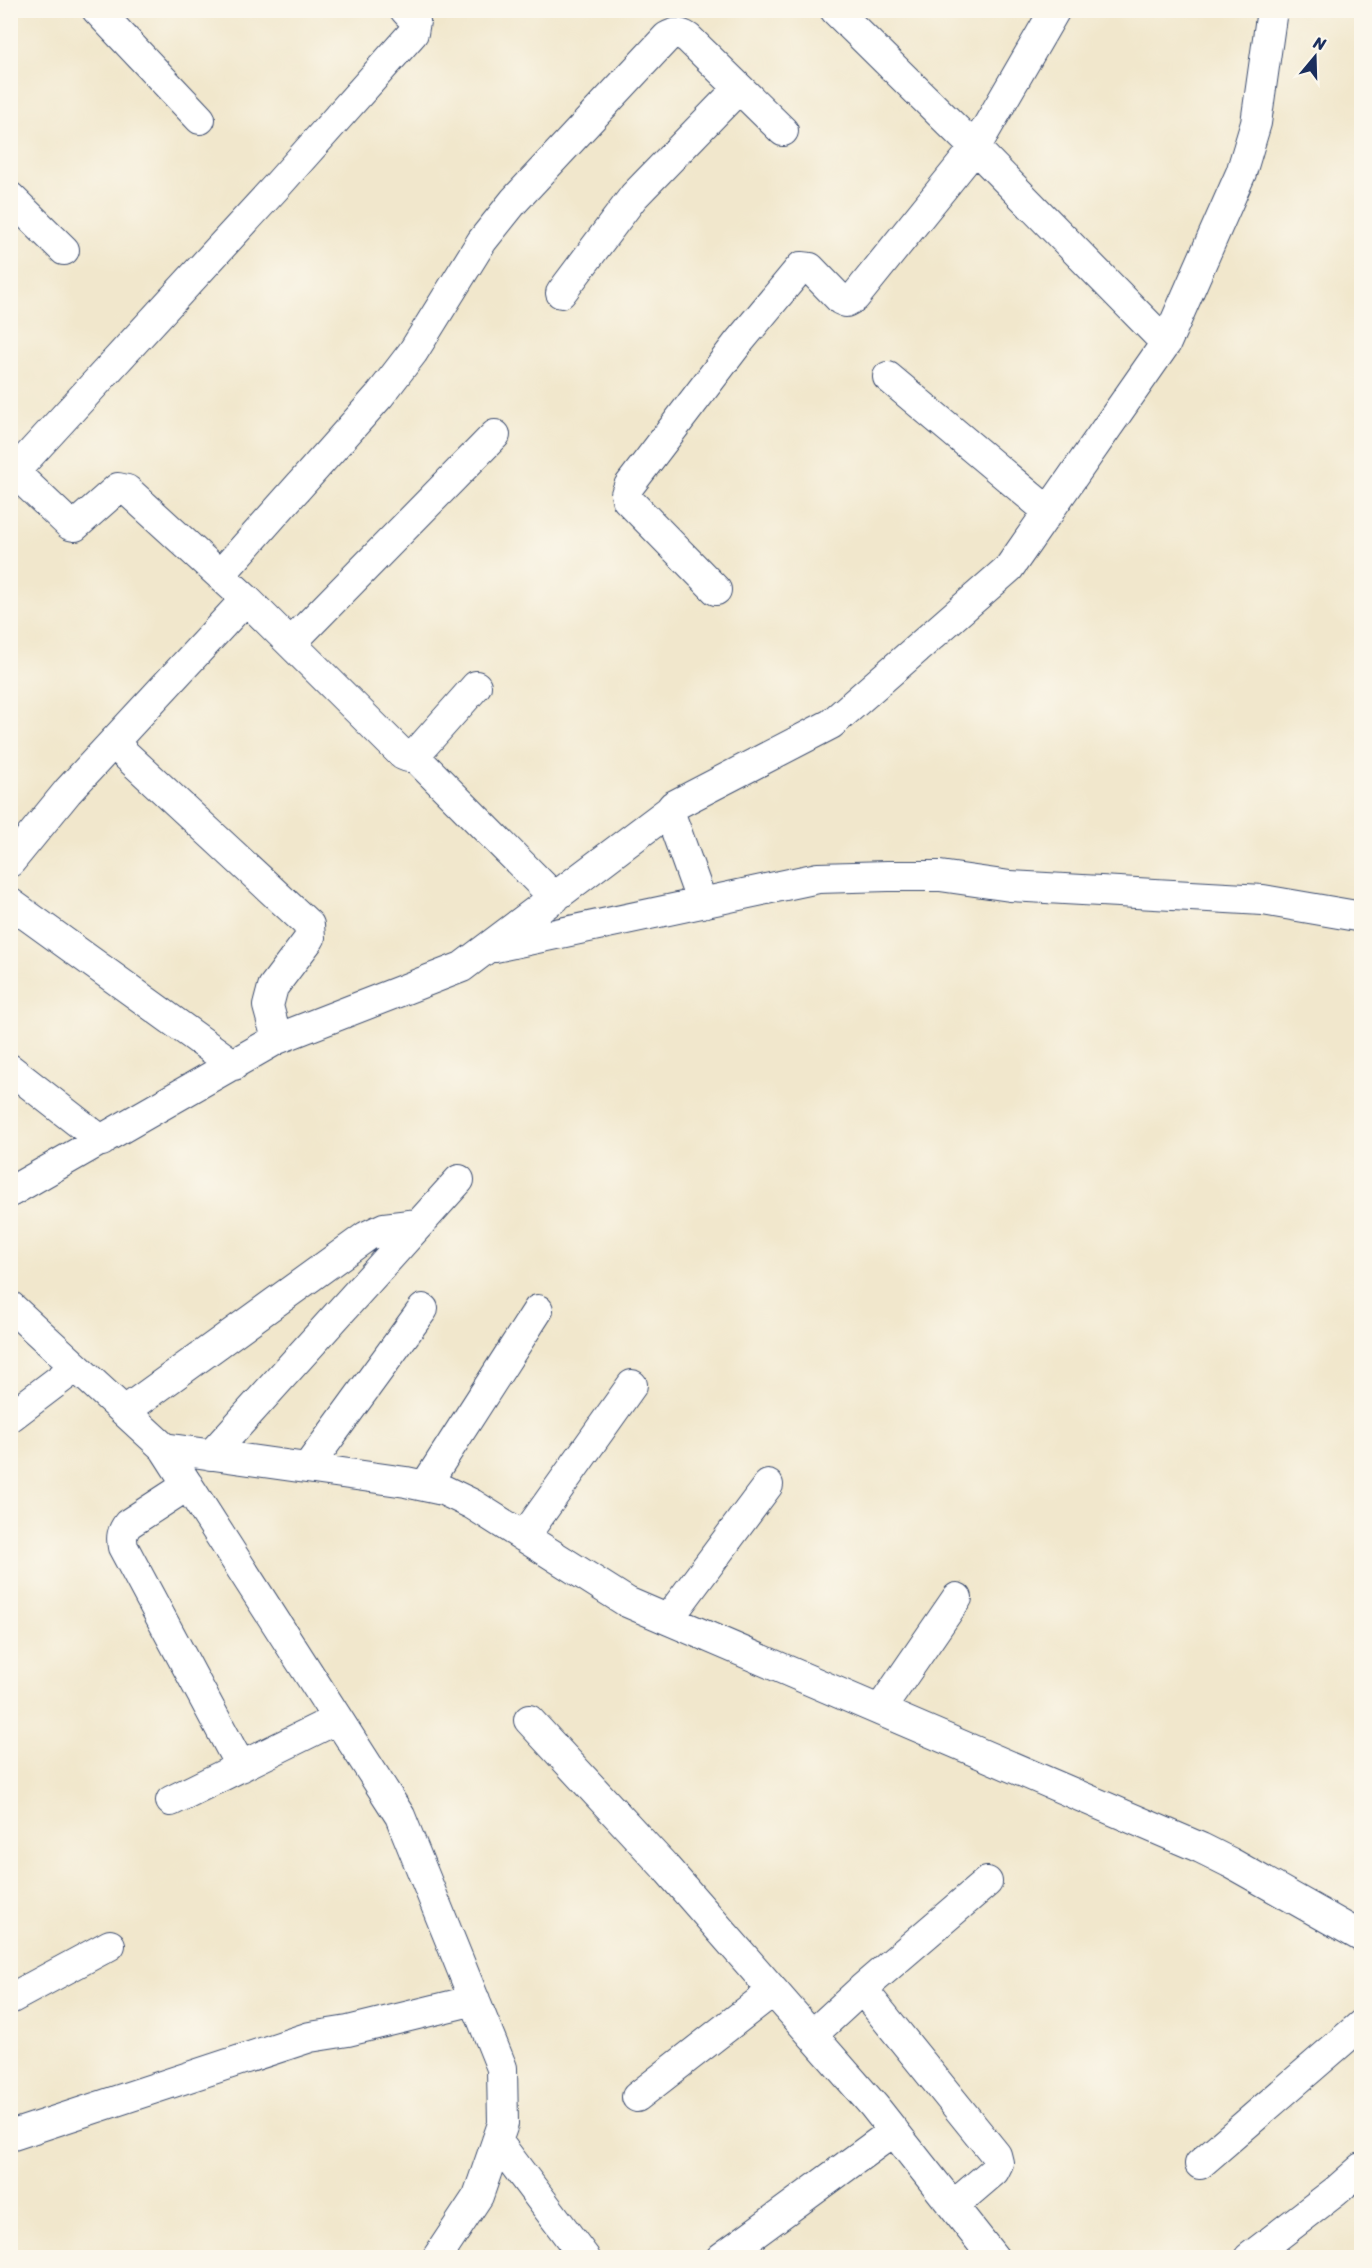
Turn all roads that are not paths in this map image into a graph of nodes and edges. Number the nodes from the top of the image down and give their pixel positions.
1 (97, 10) edge
2 (405, 10) edge
3 (836, 10) edge
4 (1055, 10) edge
5 (1272, 10) edge
6 (739, 88) junction
7 (200, 119) dead end
8 (783, 131) dead end
9 (975, 148) junction
10 (10, 197) edge
11 (64, 250) dead end
12 (561, 292) dead end
13 (1166, 343) junction
14 (888, 377) dead end
15 (495, 435) dead end
16 (12, 470) edge
17 (1049, 512) junction
18 (220, 575) junction
19 (716, 590) dead end
20 (246, 599) junction
21 (291, 643) junction
22 (476, 686) dead end
23 (113, 744) junction
24 (414, 756) junction
25 (669, 811) junction
26 (10, 862) edge
27 (555, 898) junction
28 (10, 903) edge
29 (702, 903) junction
30 (1362, 917) edge
31 (486, 949) junction
32 (277, 1039) junction
33 (234, 1065) junction
34 (10, 1069) edge
35 (102, 1141) junction
36 (459, 1179) dead end
37 (10, 1192) edge
38 (418, 1224) junction
39 (10, 1306) edge
40 (423, 1309) dead end
41 (538, 1310) dead end
42 (76, 1367) junction
43 (632, 1386) dead end
44 (125, 1412) junction
45 (10, 1418) edge
46 (164, 1448) junction
47 (211, 1455) junction
48 (307, 1468) junction
49 (188, 1485) junction
50 (768, 1485) dead end
51 (425, 1486) junction
52 (524, 1537) junction
53 (957, 1598) dead end
54 (668, 1619) junction
55 (880, 1710) junction
56 (337, 1719) junction
57 (529, 1720) dead end
58 (241, 1767) junction
59 (171, 1801) dead end
60 (987, 1881) dead end
61 (1362, 1937) edge
62 (110, 1945) dead end
63 (861, 1989) junction
64 (773, 1991) junction
65 (10, 2000) edge
66 (474, 2000) junction
67 (1362, 2024) edge
68 (812, 2035) junction
69 (637, 2097) dead end
70 (894, 2131) junction
71 (10, 2136) edge
72 (497, 2141) junction
73 (1200, 2164) dead end
74 (1362, 2168) edge
75 (953, 2206) junction
76 (437, 2258) edge
77 (585, 2258) edge
78 (721, 2258) edge
79 (994, 2258) edge
80 (1249, 2258) edge

1 - 7 street
2 - 16 street
3 - 9 street
4 - 9 street
5 - 13 street
6 - 8 street
6 - 12 street
6 - 18 street
9 - 13 street
9 - 19 street
10 - 11 street
13 - 17 street
14 - 17 street
15 - 21 street
16 - 18 street
17 - 25 street
18 - 20 street
20 - 21 street
20 - 23 street
21 - 24 street
22 - 24 street
23 - 26 street
23 - 32 street
24 - 27 street
25 - 27 street
25 - 29 street
27 - 31 street
28 - 33 street
29 - 30 street
29 - 31 street
31 - 32 street
32 - 33 street
33 - 35 street
34 - 35 street
35 - 37 street
36 - 38 street
38 - 44 street
38 - 47 street
39 - 42 street
40 - 48 street
41 - 51 street
42 - 44 street
42 - 45 street
43 - 52 street
44 - 46 street
46 - 47 street
46 - 49 street
47 - 48 street
48 - 51 street
49 - 56 street
49 - 58 street
50 - 54 street
51 - 52 street
52 - 54 street
53 - 55 street
54 - 55 street
55 - 61 street
56 - 58 street
56 - 66 street
57 - 64 street
58 - 59 street
60 - 63 street
62 - 65 street
63 - 68 street
63 - 75 street
64 - 68 street
64 - 69 street
66 - 71 street
66 - 72 street
67 - 73 street
68 - 70 street
70 - 75 street
70 - 78 street
72 - 76 street
72 - 77 street
74 - 80 street
75 - 79 street

